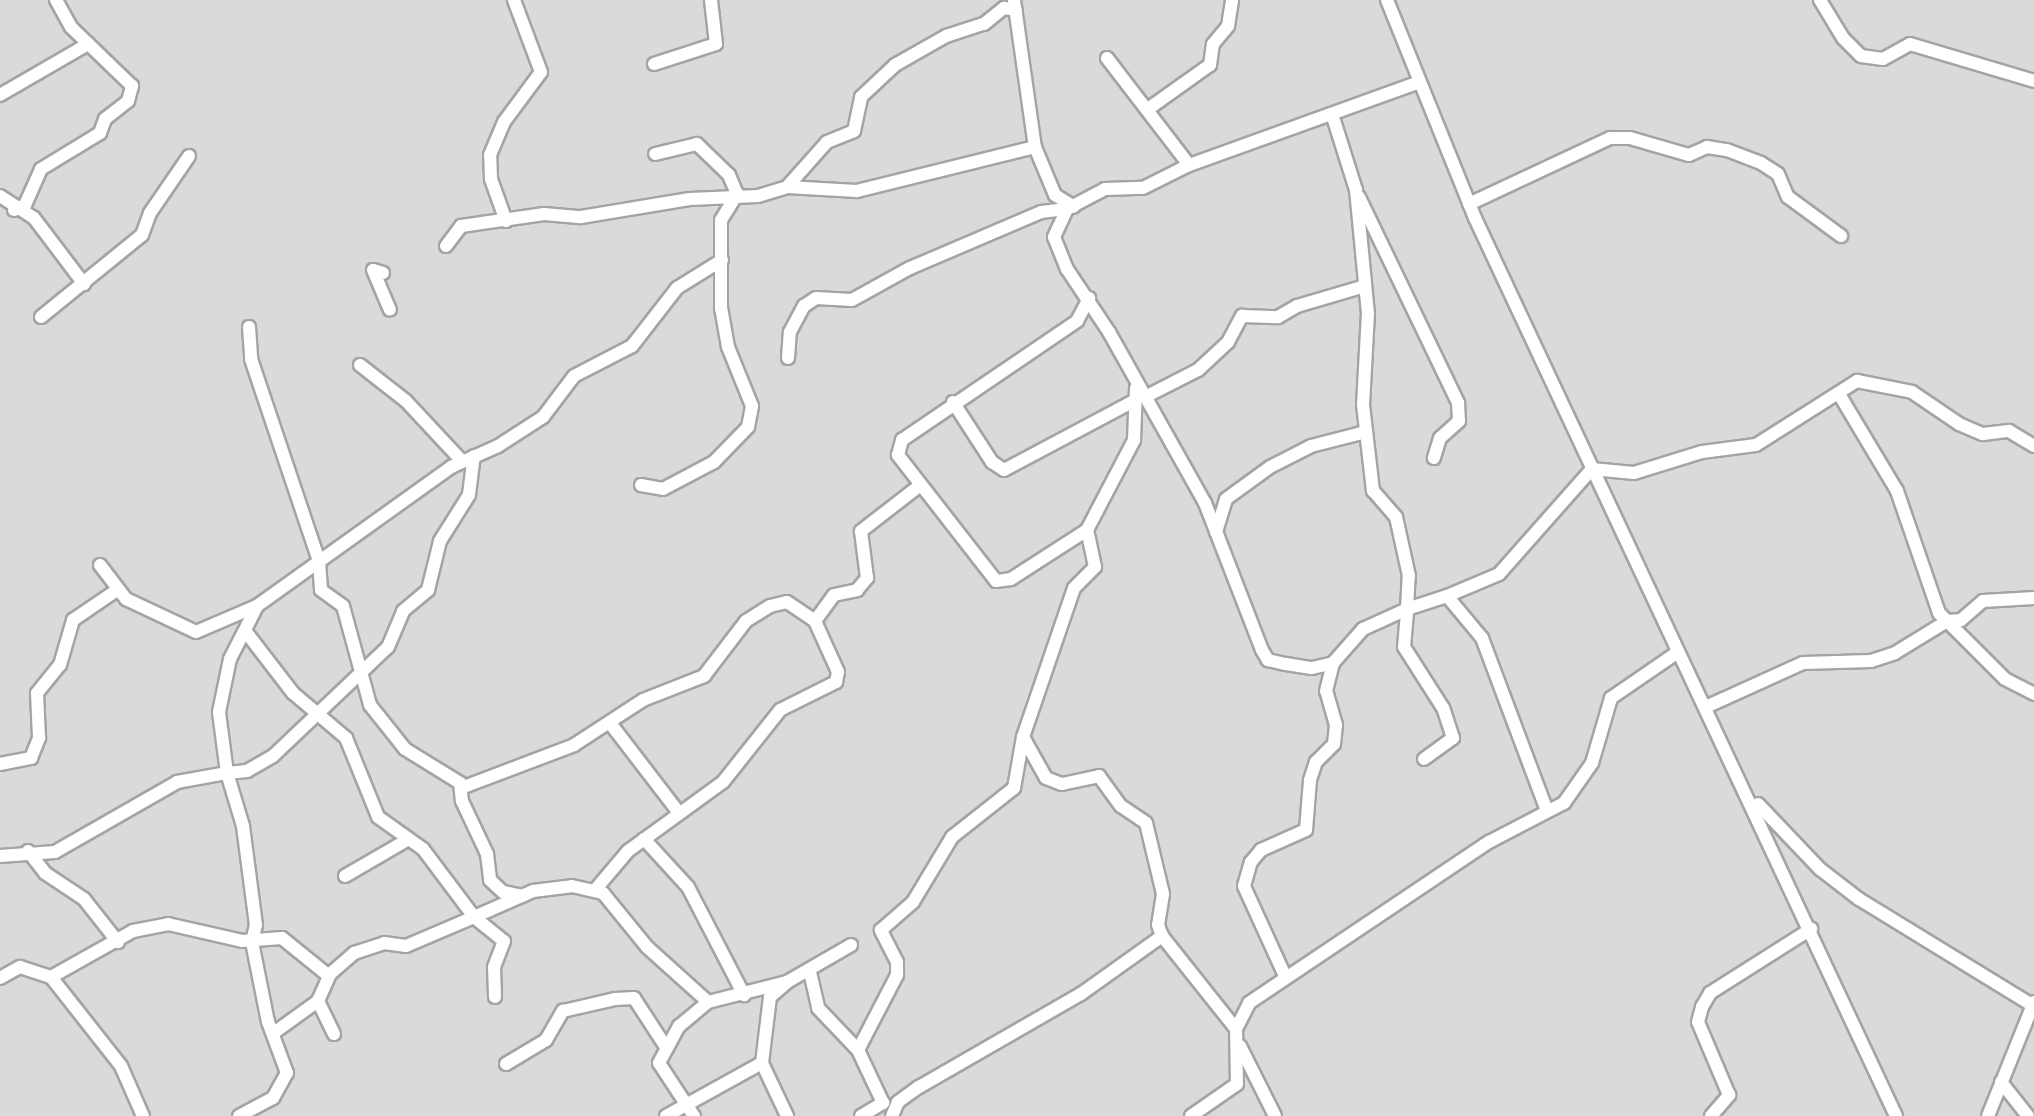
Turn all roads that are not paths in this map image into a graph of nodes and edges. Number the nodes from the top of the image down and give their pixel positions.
1 (56, 0) edge
2 (711, 0) edge
3 (1232, 0) edge
4 (1387, 0) edge
5 (1820, 0) edge
6 (515, 1) edge
7 (1015, 5) edge
8 (88, 44) junction
9 (1107, 58) dead end
10 (654, 64) dead end
11 (2034, 81) edge
12 (1417, 83) junction
13 (0, 95) edge
14 (1148, 109) junction
15 (1332, 114) junction
16 (1035, 147) junction
17 (655, 154) dead end
18 (189, 156) dead end
19 (1190, 165) junction
20 (787, 187) junction
21 (1356, 190) junction
22 (737, 194) junction
23 (0, 196) edge
24 (1469, 204) junction
25 (1070, 208) junction
26 (14, 210) junction
27 (506, 221) junction
28 (1841, 236) dead end
29 (446, 246) dead end
30 (722, 260) junction
31 (383, 273) dead end
32 (84, 284) junction
33 (1365, 286) junction
34 (1089, 298) junction
35 (390, 310) dead end
36 (41, 317) dead end
37 (249, 327) dead end
38 (788, 358) dead end
39 (360, 365) dead end
40 (1839, 394) junction
41 (1138, 395) junction
42 (953, 402) junction
43 (1366, 432) junction
44 (2034, 446) edge
45 (474, 456) junction
46 (1434, 458) dead end
47 (462, 461) junction
48 (1592, 469) junction
49 (641, 485) dead end
50 (918, 487) junction
51 (1087, 530) junction
52 (1216, 532) junction
53 (319, 561) junction
54 (99, 565) dead end
55 (117, 590) junction
56 (1447, 596) junction
57 (2034, 598) edge
58 (257, 606) junction
59 (1407, 609) junction
60 (815, 621) junction
61 (1947, 621) junction
62 (246, 632) junction
63 (1678, 652) junction
64 (1334, 663) junction
65 (362, 673) junction
66 (2034, 694) edge
67 (1708, 706) junction
68 (318, 711) junction
69 (610, 723) junction
70 (1023, 737) junction
71 (1424, 759) dead end
72 (0, 764) edge
73 (227, 772) junction
74 (461, 788) junction
75 (1749, 794) junction
76 (1547, 810) junction
77 (679, 813) junction
78 (644, 839) junction
79 (407, 840) junction
80 (28, 851) junction
81 (0, 856) edge
82 (345, 876) dead end
83 (595, 890) junction
84 (523, 896) junction
85 (474, 917) junction
86 (1811, 929) junction
87 (1162, 936) junction
88 (118, 942) junction
89 (252, 942) junction
90 (851, 945) dead end
91 (810, 972) dead end
92 (1, 976) edge
93 (329, 976) junction
94 (1285, 976) junction
95 (51, 977) junction
96 (787, 982) junction
97 (744, 995) junction
98 (495, 997) dead end
99 (318, 1001) junction
100 (708, 1002) junction
101 (2033, 1003) edge
102 (1236, 1029) junction
103 (275, 1032) junction
104 (334, 1034) dead end
105 (1238, 1043) junction
106 (666, 1047) junction
107 (858, 1050) junction
108 (506, 1064) dead end
109 (762, 1064) junction
110 (2001, 1082) junction
111 (883, 1103) junction
112 (682, 1105) junction
113 (143, 1116) edge
114 (238, 1116) edge
115 (666, 1116) edge
116 (694, 1116) edge
117 (788, 1116) edge
118 (861, 1116) edge
119 (891, 1116) edge
120 (1191, 1116) edge
121 (1275, 1116) edge
122 (1711, 1116) edge
123 (1896, 1116) edge
124 (1988, 1116) edge
125 (2028, 1116) edge

1 - 8 street
2 - 10 street
3 - 14 street
4 - 12 street
5 - 11 street
6 - 27 street
7 - 16 street
7 - 20 street
8 - 13 street
8 - 26 street
9 - 14 street
12 - 15 street
12 - 24 street
14 - 19 street
15 - 19 street
15 - 21 street
16 - 20 street
16 - 25 street
17 - 22 street
18 - 32 street
19 - 25 street
20 - 22 street
21 - 33 street
21 - 46 street
22 - 27 street
22 - 30 street
23 - 26 street
24 - 28 street
24 - 48 street
25 - 34 street
25 - 38 street
26 - 32 street
27 - 29 street
30 - 45 street
30 - 49 street
31 - 35 street
32 - 36 street
33 - 41 street
33 - 43 street
34 - 41 street
34 - 42 street
37 - 53 street
39 - 47 street
40 - 44 street
40 - 48 street
40 - 61 street
41 - 42 street
41 - 51 street
41 - 52 street
42 - 50 street
43 - 52 street
43 - 59 street
45 - 47 street
45 - 65 street
47 - 53 street
48 - 56 street
48 - 63 street
50 - 51 street
50 - 60 street
51 - 70 street
52 - 64 street
53 - 58 street
53 - 65 street
54 - 55 street
55 - 58 street
55 - 72 street
56 - 59 street
56 - 76 street
57 - 61 street
58 - 62 street
59 - 64 street
59 - 71 street
60 - 69 street
60 - 77 street
61 - 66 street
61 - 67 street
62 - 68 street
62 - 73 street
63 - 67 street
63 - 76 street
64 - 94 street
65 - 68 street
65 - 74 street
67 - 75 street
68 - 73 street
68 - 79 street
69 - 74 street
69 - 77 street
70 - 87 street
70 - 107 street
73 - 80 street
73 - 89 street
74 - 84 street
75 - 86 street
75 - 101 street
76 - 94 street
77 - 78 street
78 - 83 street
78 - 97 street
79 - 82 street
79 - 85 street
80 - 81 street
80 - 88 street
83 - 84 street
83 - 100 street
84 - 85 street
85 - 93 street
85 - 98 street
86 - 122 street
86 - 123 street
87 - 102 street
87 - 119 street
88 - 89 street
88 - 95 street
89 - 93 street
89 - 103 street
90 - 96 street
91 - 107 street
92 - 95 street
93 - 99 street
94 - 102 street
95 - 113 street
96 - 97 street
96 - 109 street
97 - 100 street
99 - 103 street
99 - 104 street
100 - 106 street
101 - 110 street
102 - 105 street
103 - 114 street
105 - 120 street
105 - 121 street
106 - 108 street
106 - 112 street
107 - 111 street
109 - 112 street
109 - 117 street
110 - 124 street
110 - 125 street
111 - 118 street
111 - 119 street
112 - 115 street
112 - 116 street

